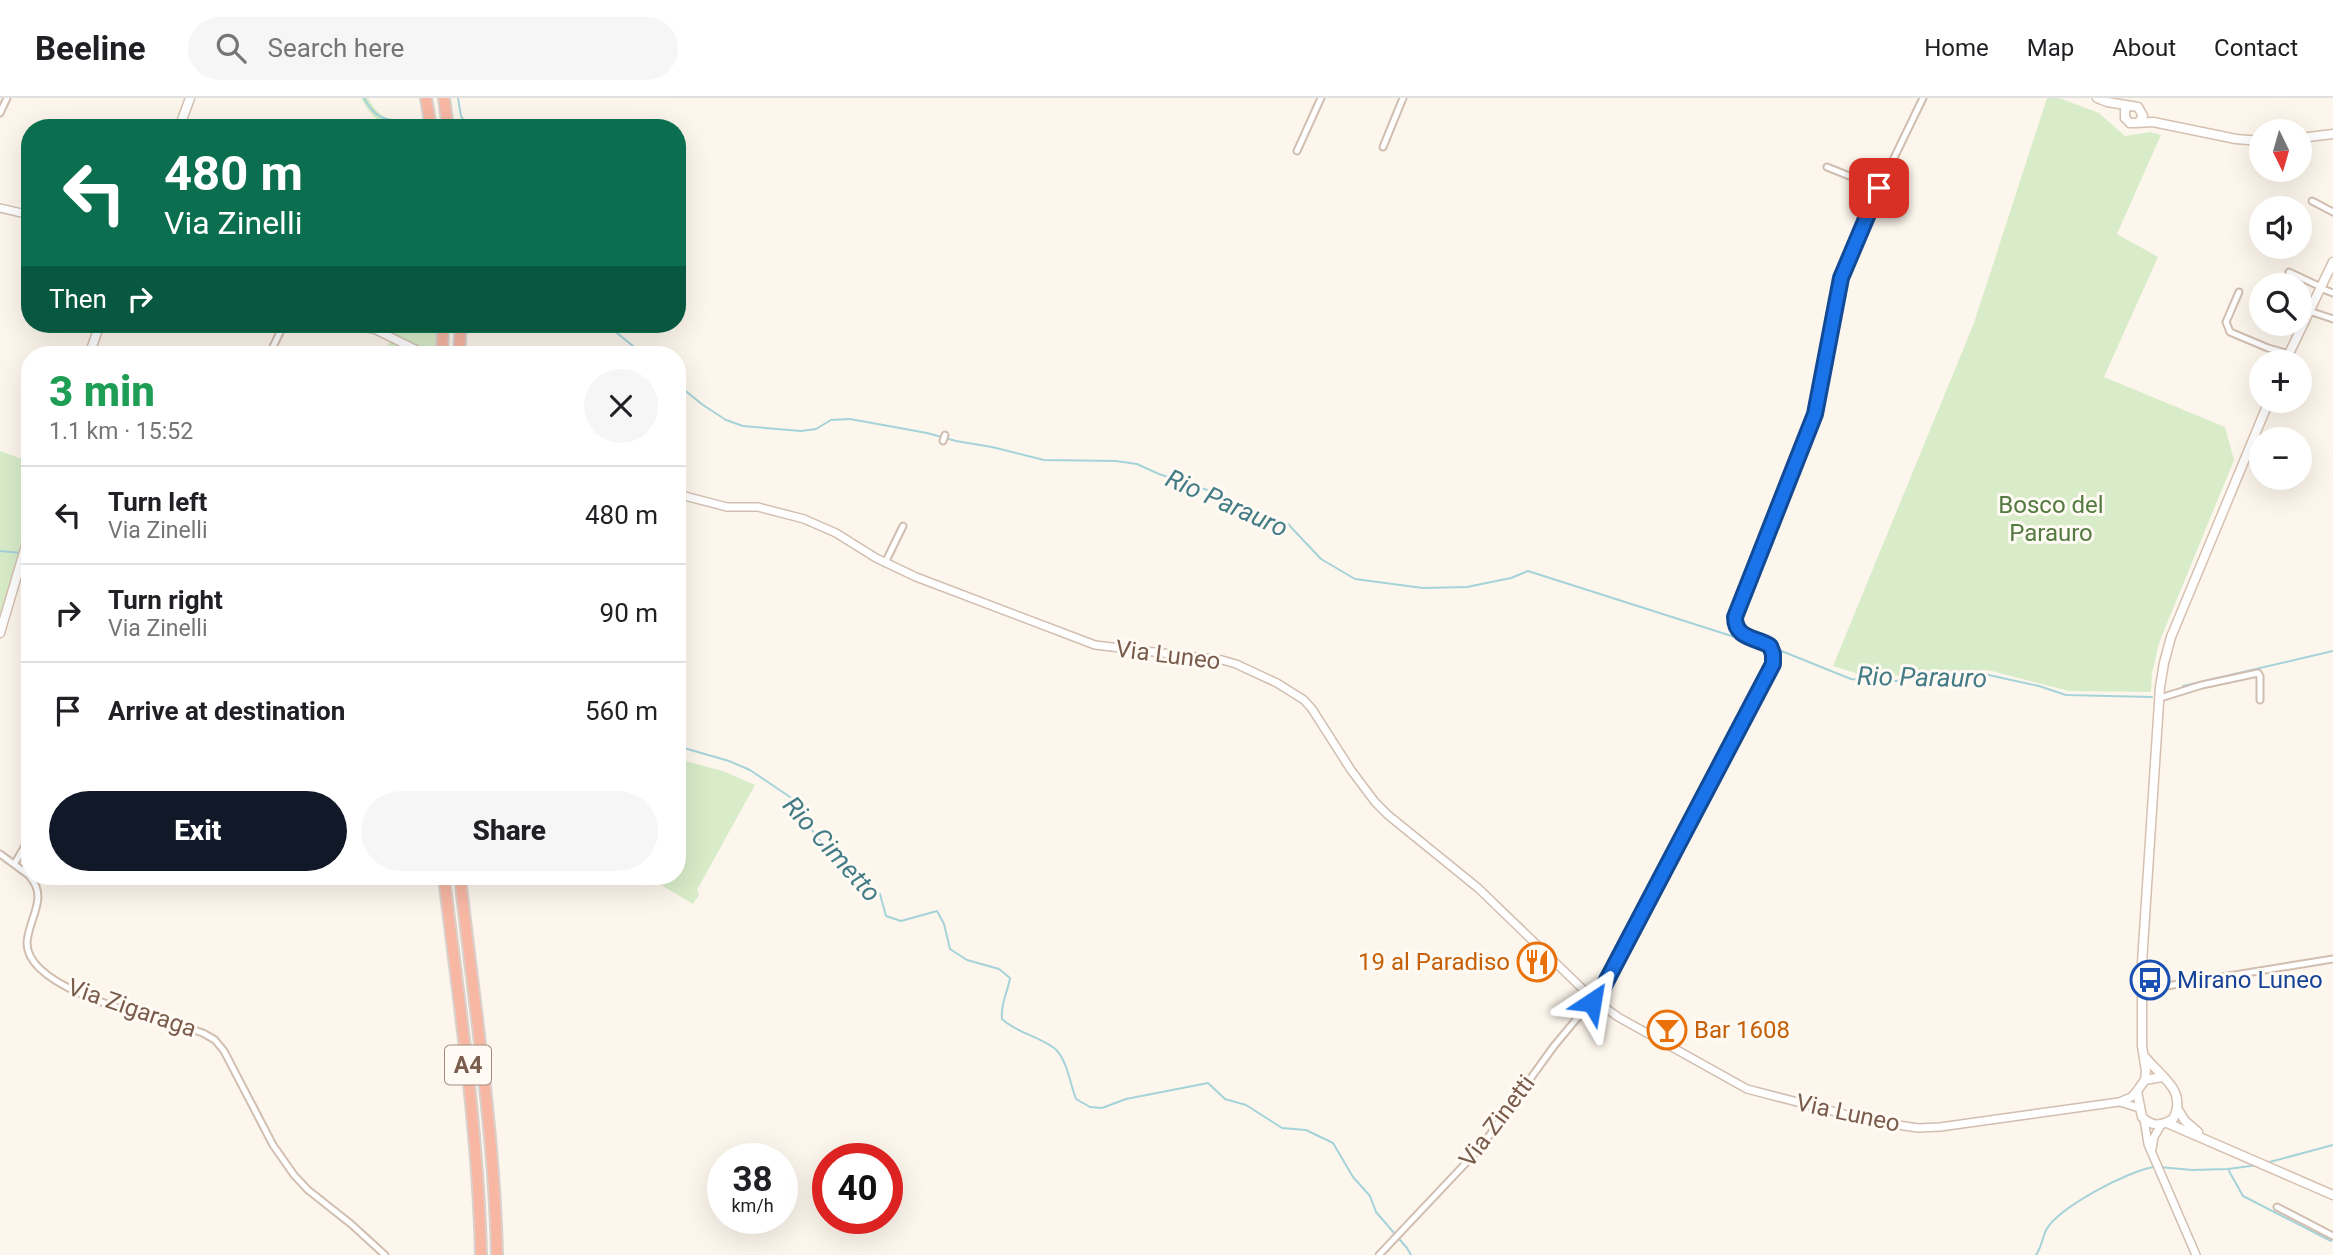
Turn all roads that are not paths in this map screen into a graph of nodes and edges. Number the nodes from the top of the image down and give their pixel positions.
1 (7, 98) edge
2 (190, 98) edge
3 (426, 98) edge
4 (444, 98) edge
5 (1321, 98) edge
6 (1403, 98) edge
7 (1923, 98) edge
8 (2096, 98) edge
9 (2107, 102) junction
10 (2129, 106) junction
11 (2142, 111) junction
12 (0, 113) edge
13 (2125, 118) junction
14 (182, 119) edge
15 (430, 119) edge
16 (447, 119) edge
17 (2136, 123) junction
18 (2178, 126) junction
19 (2333, 134) edge
20 (2312, 137) edge
21 (2249, 140) edge
22 (1384, 147) dead end
23 (1297, 151) dead end
24 (1827, 167) dead end
25 (1879, 188) junction
26 (2312, 201) dead end
27 (0, 208) edge
28 (21, 212) edge
29 (2333, 212) edge
30 (2333, 262) edge
31 (2290, 272) dead end
32 (2320, 287) junction
33 (2239, 292) dead end
34 (2333, 293) edge
35 (2312, 304) edge
36 (2312, 312) edge
37 (2333, 319) edge
38 (382, 333) edge
39 (409, 346) edge
40 (2272, 350) edge
41 (2264, 413) edge
42 (686, 496) edge
43 (902, 526) dead end
44 (21, 559) edge
45 (885, 563) junction
46 (0, 634) edge
47 (2160, 698) junction
48 (2260, 700) dead end
49 (21, 853) edge
50 (0, 854) edge
51 (15, 863) junction
52 (21, 869) edge
53 (36, 885) edge
54 (445, 885) edge
55 (461, 885) edge
56 (2333, 959) edge
57 (2143, 990) junction
58 (1596, 1000) junction
59 (2144, 1056) junction
60 (2162, 1077) junction
61 (2145, 1080) junction
62 (2137, 1091) junction
63 (2119, 1102) junction
64 (2139, 1108) junction
65 (2177, 1108) junction
66 (2144, 1119) junction
67 (2164, 1124) junction
68 (2212, 1141) junction
69 (2152, 1153) junction
70 (2333, 1195) edge
71 (2277, 1207) dead end
72 (2333, 1236) edge
73 (385, 1255) edge
74 (481, 1255) edge
75 (497, 1255) edge
76 (1379, 1255) edge
77 (2196, 1255) edge

1 - 12 street
2 - 14 main road
3 - 15 highway
4 - 16 highway
5 - 23 street
6 - 22 street
7 - 25 street
8 - 9 main road
9 - 10 main road
9 - 13 main road
10 - 11 main road
10 - 13 main road
11 - 17 main road
11 - 18 main road
13 - 17 main road
17 - 18 main road
18 - 21 main road
19 - 20 main road
24 - 25 street
25 - 58 street, Via Zinetti
26 - 29 street
27 - 28 street
30 - 32 main road
31 - 32 street
32 - 34 street
32 - 35 main road
33 - 40 street
36 - 37 street
38 - 39 street
41 - 47 main road
42 - 45 street, Via Luneo
43 - 45 street
44 - 46 main road
45 - 58 street, Via Luneo
47 - 48 street
47 - 57 main road
49 - 51 street
50 - 51 street, Via Zigaraga
51 - 52 street, Via Zigaraga
53 - 73 street, Via Zigaraga
54 - 74 highway, A4
55 - 75 highway, A4
56 - 57 street
57 - 59 main road
58 - 63 street, Via Luneo
58 - 76 street, Via Zinetti
59 - 60 main road
59 - 61 main road
60 - 61 main road
60 - 65 main road
61 - 62 main road
62 - 63 street
62 - 64 main road
63 - 64 street
64 - 66 main road
65 - 67 main road
65 - 68 main road
66 - 67 main road
66 - 69 street
67 - 68 main road
67 - 69 street
68 - 70 main road
69 - 77 street
71 - 72 street

